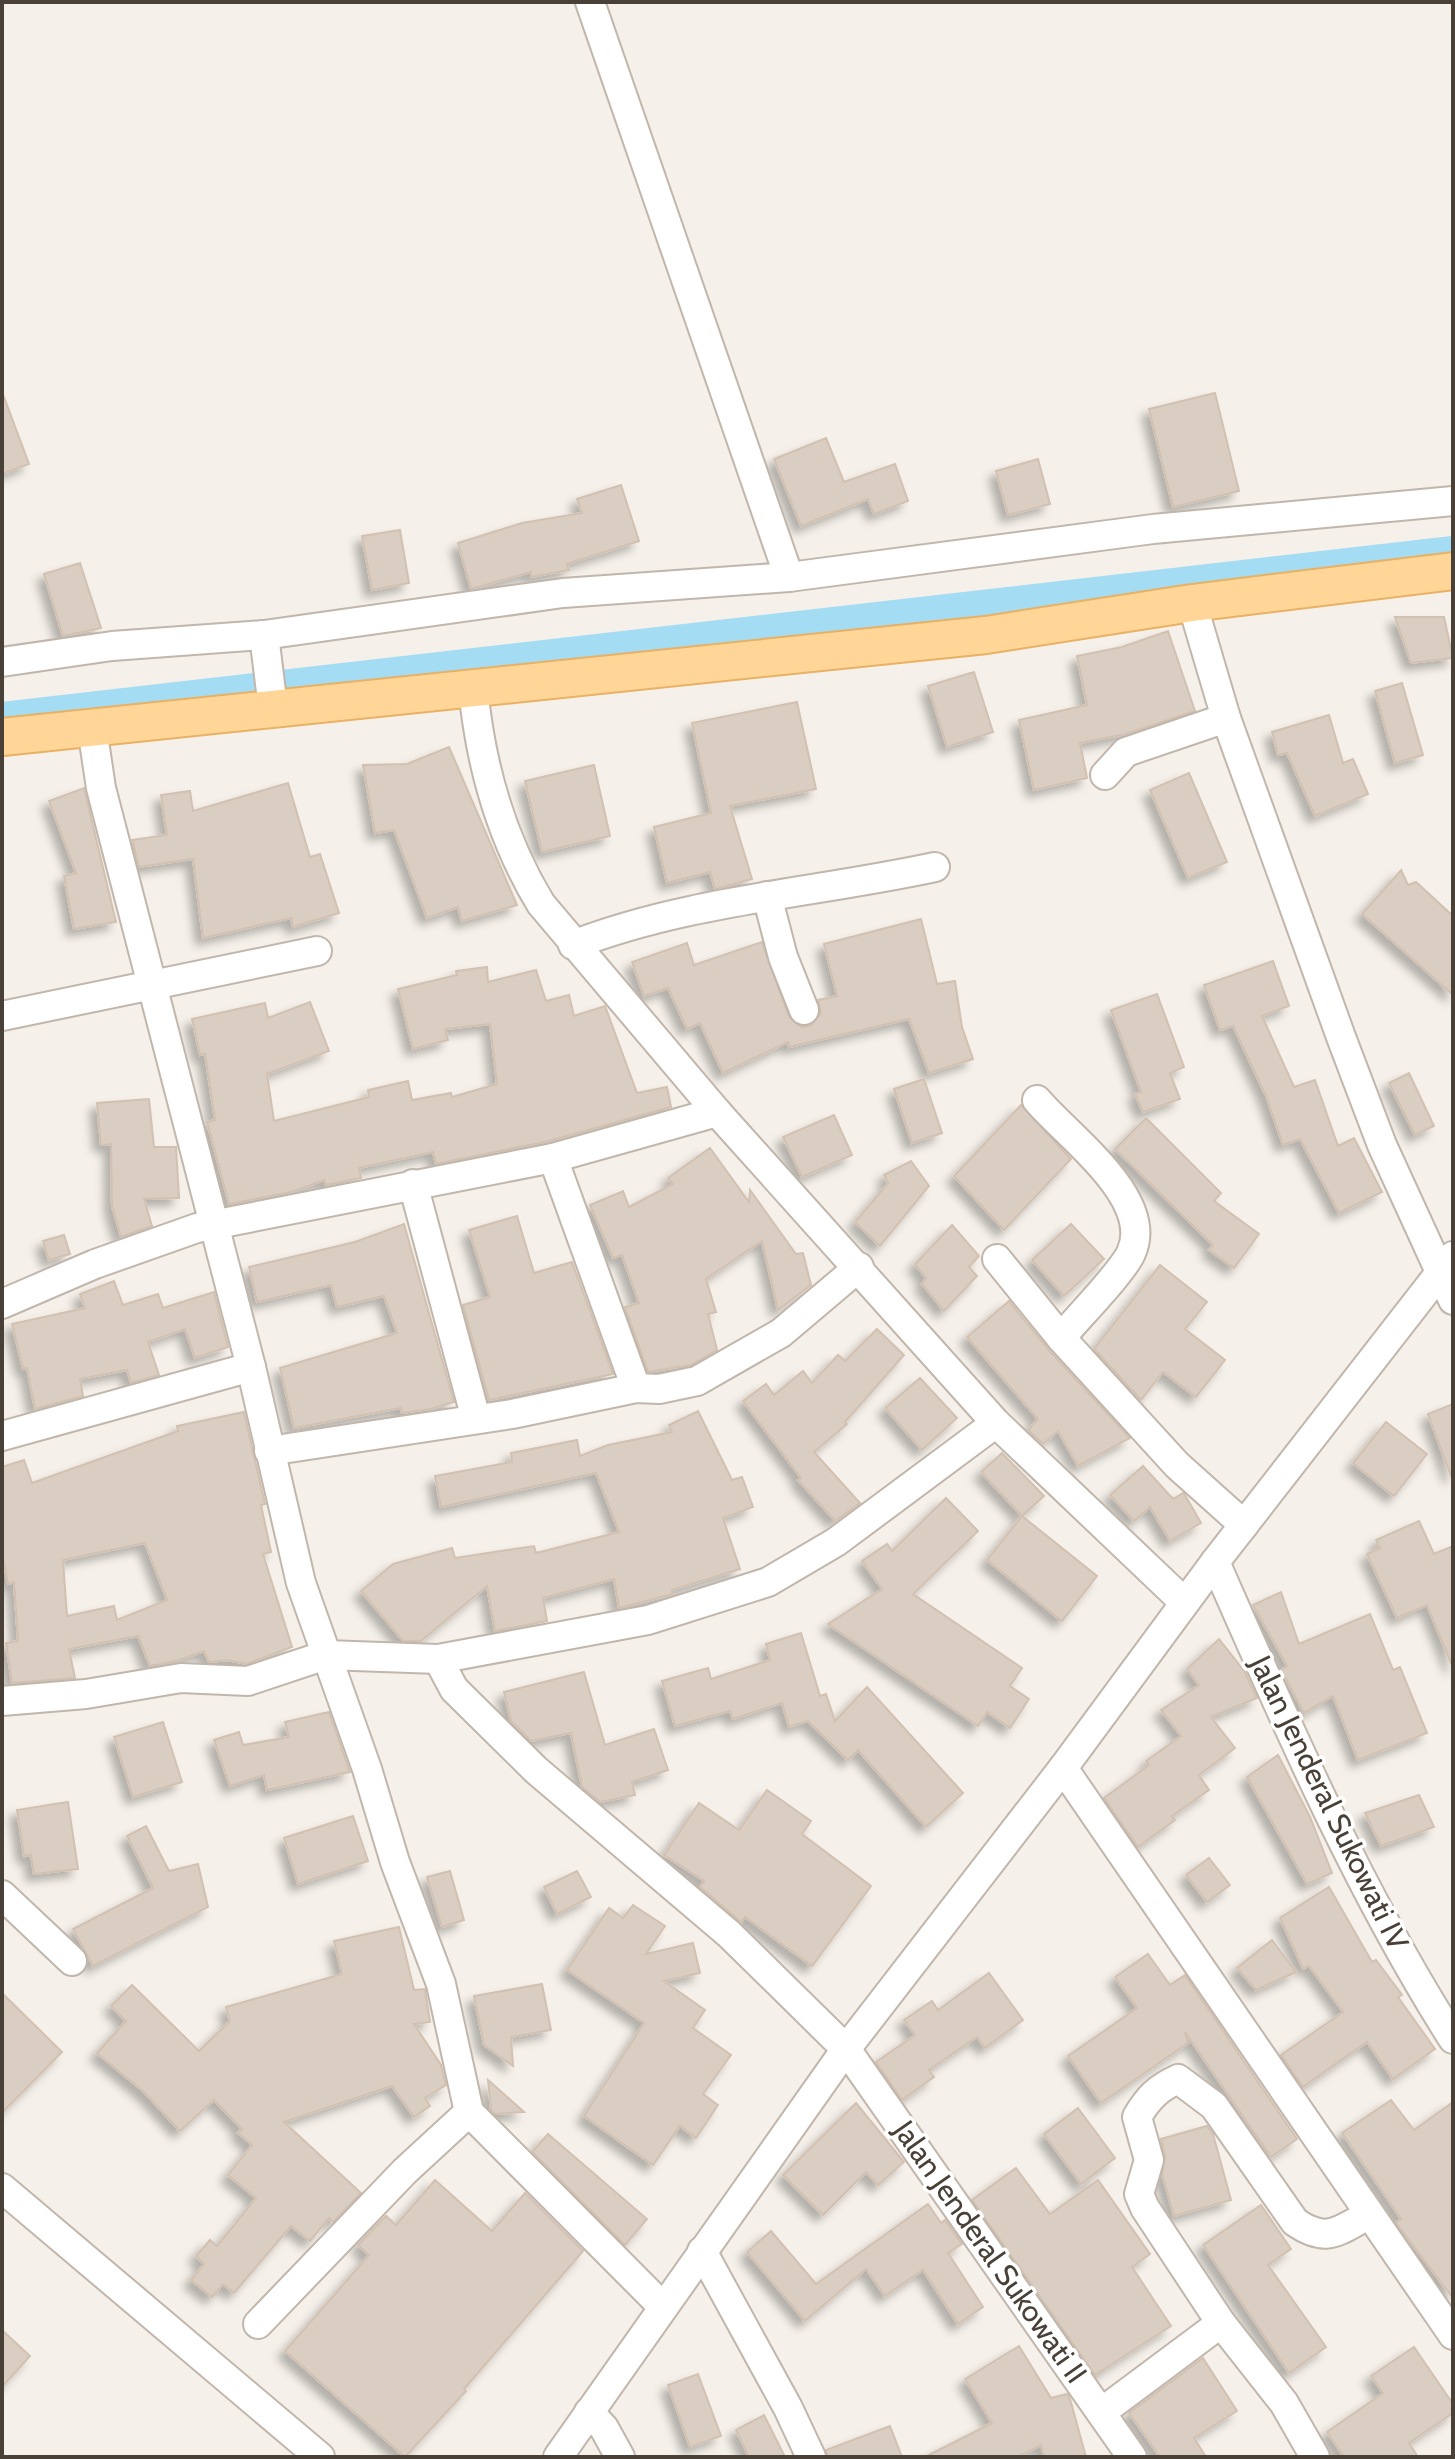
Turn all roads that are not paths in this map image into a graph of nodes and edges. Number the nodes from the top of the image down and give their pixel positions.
1 (590, 2) edge
2 (1453, 501) edge
3 (1453, 571) edge
4 (789, 577) junction
5 (1192, 603) junction
6 (265, 642) junction
7 (2, 662) edge
8 (473, 687) junction
9 (272, 703) junction
10 (1226, 718) junction
11 (92, 728) junction
12 (2, 737) edge
13 (1105, 775) dead end
14 (935, 867) dead end
15 (767, 896) junction
16 (573, 945) junction
17 (317, 951) dead end
18 (150, 984) junction
19 (804, 1010) dead end
20 (2, 1016) edge
21 (1037, 1100) dead end
22 (717, 1112) junction
23 (553, 1158) junction
24 (413, 1184) junction
25 (214, 1224) junction
26 (997, 1259) dead end
27 (1447, 1264) edge
28 (859, 1267) junction
29 (1453, 1300) edge
30 (2, 1304) edge
31 (1061, 1338) junction
32 (251, 1367) junction
33 (636, 1388) junction
34 (476, 1419) junction
35 (996, 1423) junction
36 (2, 1436) edge
37 (269, 1451) junction
38 (1244, 1525) junction
39 (1215, 1562) junction
40 (1184, 1602) junction
41 (326, 1655) junction
42 (438, 1659) junction
43 (2, 1701) edge
44 (1063, 1768) junction
45 (2, 1895) edge
46 (72, 1961) dead end
47 (1453, 2039) edge
48 (846, 2049) junction
49 (469, 2112) junction
50 (2, 2188) edge
51 (1368, 2215) junction
52 (702, 2251) junction
53 (662, 2306) junction
54 (1221, 2323) junction
55 (258, 2324) dead end
56 (1453, 2335) edge
57 (1103, 2411) junction
58 (589, 2412) junction
59 (320, 2457) edge
60 (558, 2457) edge
61 (620, 2457) edge
62 (811, 2457) edge
63 (1132, 2457) edge
64 (1315, 2457) edge

1 - 4 street
2 - 4 street
3 - 5 main road
4 - 6 street
5 - 8 main road
5 - 10 street
6 - 7 street
6 - 9 street
8 - 9 main road
8 - 16 street
9 - 11 main road
10 - 13 street
10 - 27 street
11 - 12 main road
11 - 18 street
14 - 15 street
15 - 16 street
15 - 19 street
16 - 22 street
17 - 18 street
18 - 20 street
18 - 25 street
21 - 31 street
22 - 23 street
22 - 28 street
23 - 24 street
23 - 33 street
24 - 25 street
24 - 34 street
25 - 30 street
25 - 32 street
26 - 31 street
27 - 29 street
27 - 38 street
28 - 33 street
28 - 35 street
31 - 38 street
32 - 36 street
32 - 37 street
33 - 34 street
34 - 37 street
35 - 40 street
35 - 42 street
37 - 41 street
38 - 39 street
39 - 40 street
39 - 47 street, Jalan Jenderal Sukowati IV
40 - 44 street
41 - 42 street
41 - 43 street
41 - 49 street
42 - 48 street, Jalan Jenderal Sukowati II
44 - 48 street
44 - 51 street
45 - 46 street
48 - 52 street
48 - 57 street, Jalan Jenderal Sukowati II
49 - 53 street
49 - 55 street
50 - 59 street
51 - 54 street
51 - 56 street
52 - 53 street
52 - 62 street
53 - 58 street
54 - 57 street
54 - 64 street
57 - 63 street, Jalan Jenderal Sukowati II
58 - 60 street
58 - 61 street

